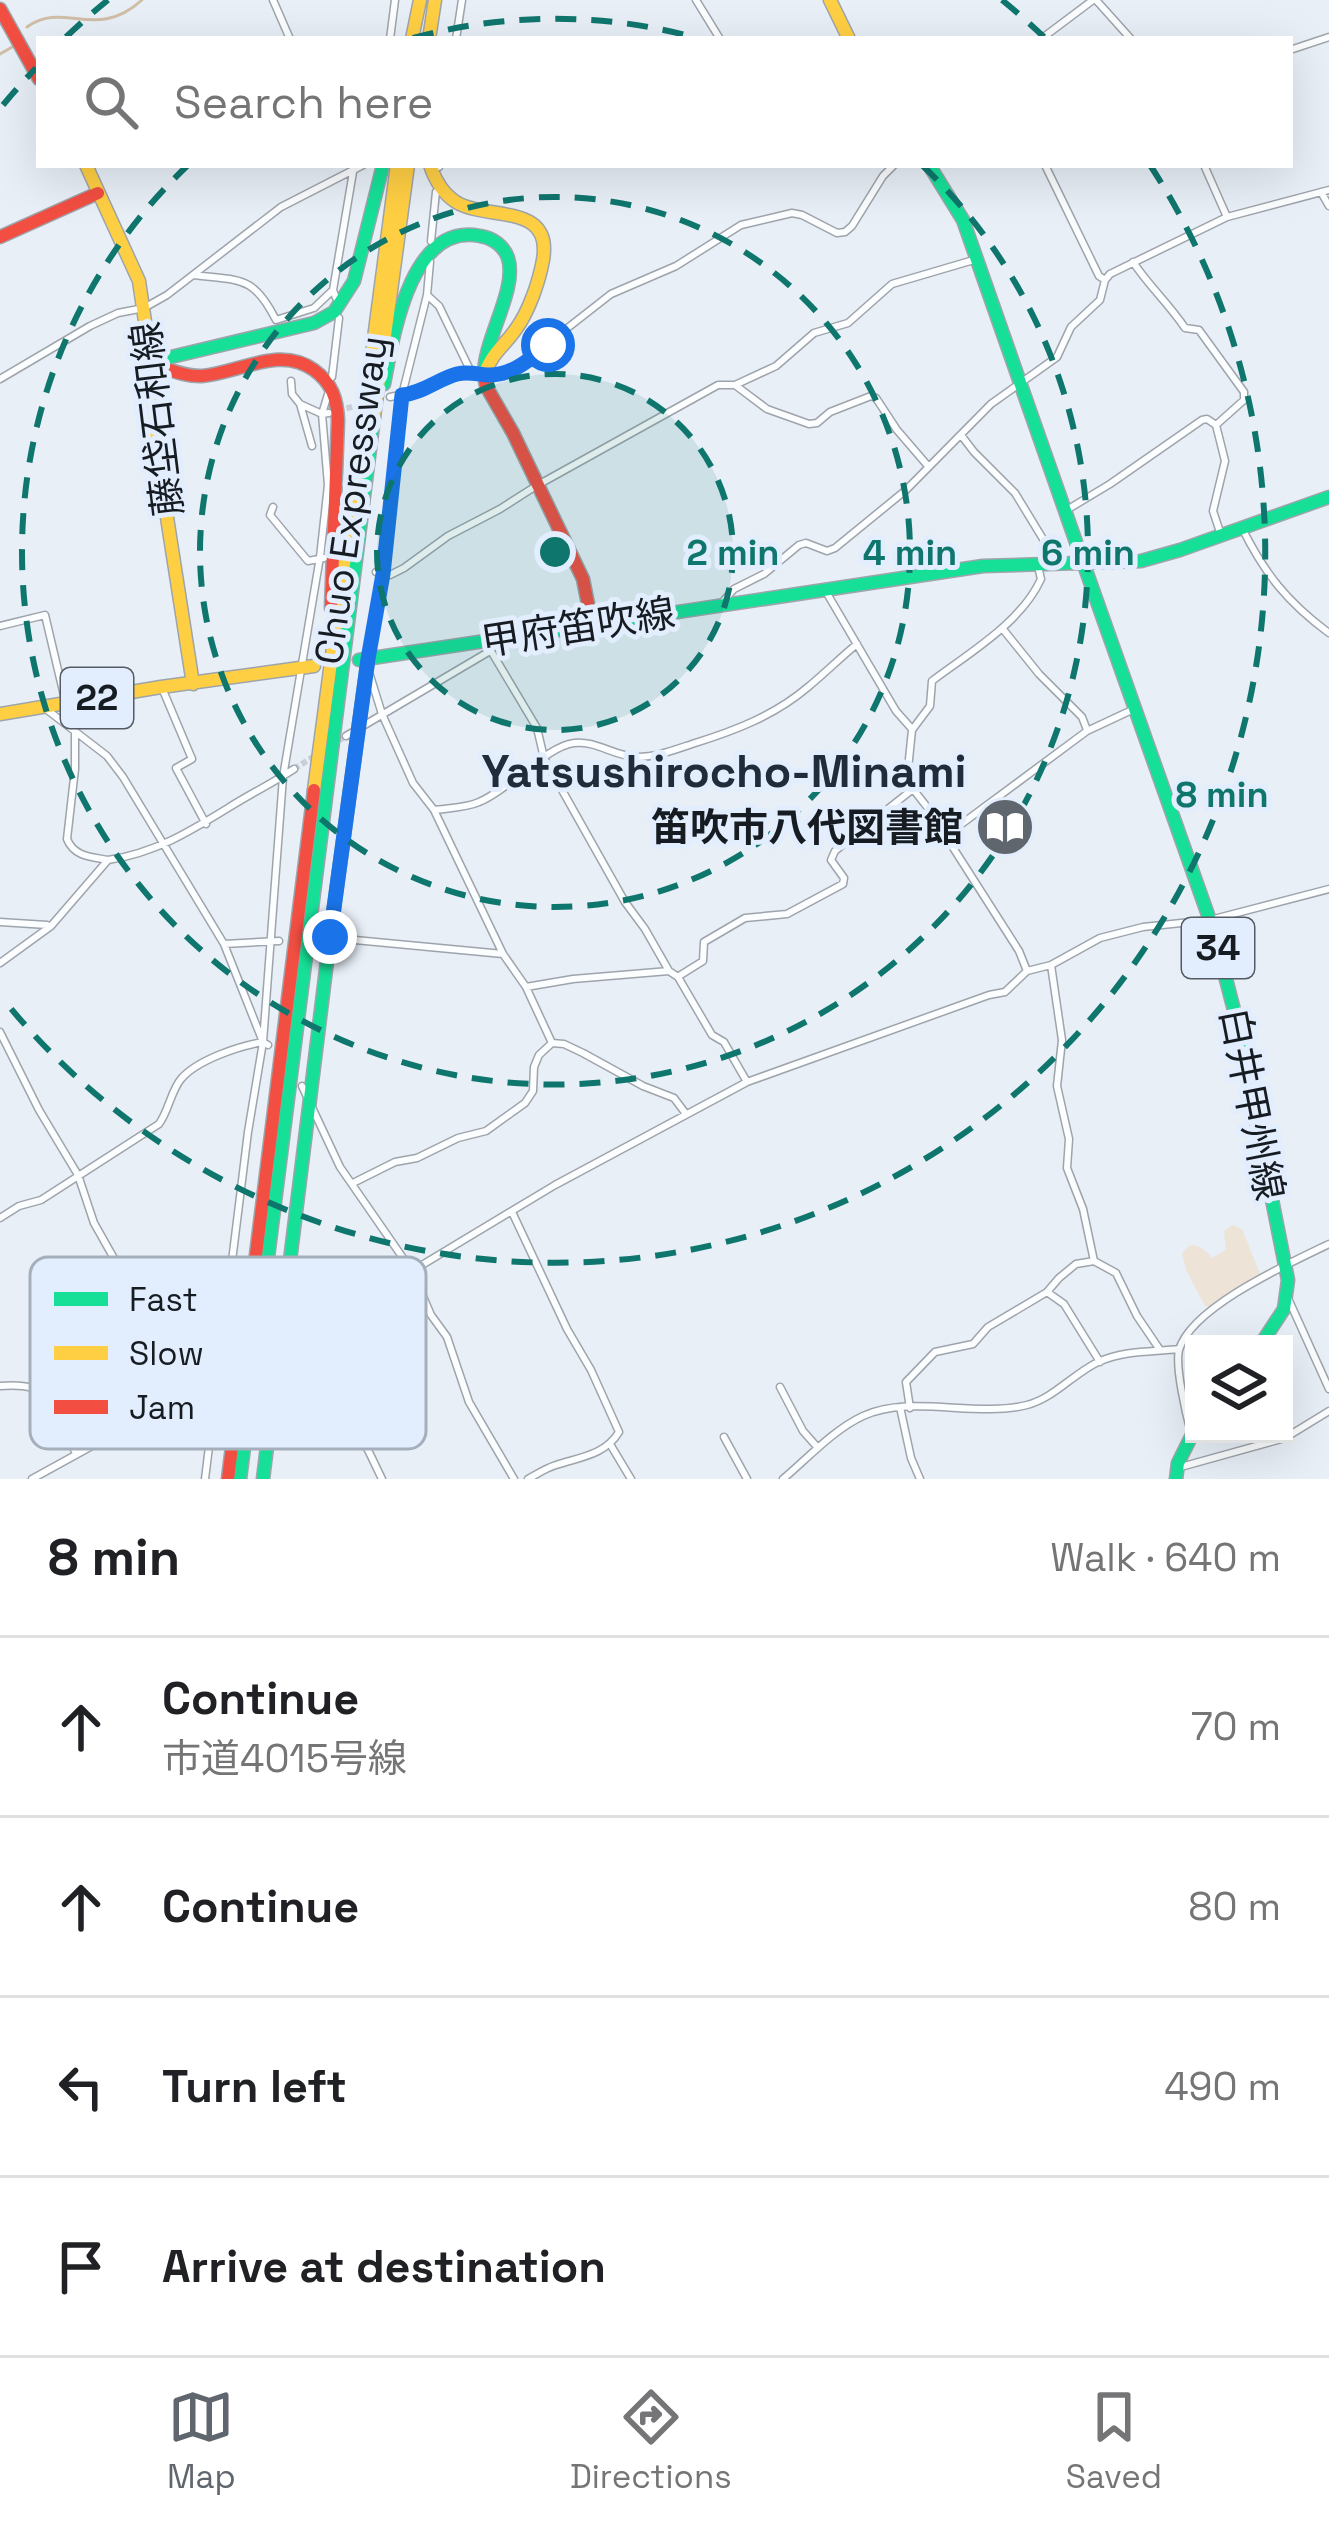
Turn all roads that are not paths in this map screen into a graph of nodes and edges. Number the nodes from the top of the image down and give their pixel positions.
1 (273, 0) edge
2 (395, 0) edge
3 (421, 0) edge
4 (436, 0) edge
5 (462, 0) edge
6 (696, 0) edge
7 (830, 0) edge
8 (1095, 0) edge
9 (0, 9) edge
10 (289, 36) edge
11 (390, 36) edge
12 (415, 36) edge
13 (432, 36) edge
14 (456, 36) edge
15 (718, 36) edge
16 (848, 36) edge
17 (1044, 36) edge
18 (1128, 36) edge
19 (1329, 37) edge
20 (1293, 49) edge
21 (36, 75) edge
22 (87, 168) edge
23 (356, 168) edge
24 (358, 168) edge
25 (382, 168) edge
26 (397, 168) edge
27 (408, 168) edge
28 (436, 168) edge
29 (891, 168) edge
30 (931, 168) edge
31 (1046, 168) edge
32 (1205, 168) edge
33 (1325, 191) edge
34 (436, 192) dead end
35 (98, 193) junction
36 (1329, 206) edge
37 (1227, 218) junction
38 (0, 237) edge
39 (430, 241) dead end
40 (976, 259) junction
41 (430, 262) dead end
42 (1133, 262) junction
43 (194, 275) junction
44 (1105, 280) junction
45 (427, 295) junction
46 (144, 308) junction
47 (338, 318) dead end
48 (146, 363) junction
49 (478, 373) junction
50 (332, 377) dead end
51 (0, 379) edge
52 (291, 381) dead end
53 (735, 385) junction
54 (1021, 385) junction
55 (328, 394) dead end
56 (402, 395) junction
57 (390, 397) dead end
58 (300, 404) junction
59 (325, 414) junction
60 (1216, 425) junction
61 (961, 435) junction
62 (312, 446) dead end
63 (928, 467) junction
64 (536, 485) junction
65 (1329, 497) edge
66 (273, 507) dead end
67 (1066, 511) junction
68 (1242, 528) junction
69 (1221, 535) junction
70 (322, 558) junction
71 (1037, 562) junction
72 (1057, 562) junction
73 (1083, 562) junction
74 (354, 573) junction
75 (379, 573) junction
76 (825, 590) junction
77 (720, 606) junction
78 (592, 624) junction
79 (0, 626) edge
80 (1002, 628) junction
81 (1329, 633) edge
82 (857, 644) junction
83 (488, 646) junction
84 (365, 661) junction
85 (308, 668) junction
86 (193, 684) junction
87 (161, 687) junction
88 (326, 695) junction
89 (66, 704) junction
90 (44, 707) junction
91 (1136, 709) junction
92 (0, 714) edge
93 (382, 714) junction
94 (912, 730) junction
95 (75, 731) junction
96 (1087, 731) junction
97 (352, 732) junction
98 (544, 758) junction
99 (294, 770) tunnel mouth
100 (283, 777) junction
101 (913, 789) junction
102 (434, 811) junction
103 (206, 824) junction
104 (948, 834) junction
105 (163, 846) junction
106 (108, 860) junction
107 (1329, 889) edge
108 (1210, 920) junction
109 (0, 922) edge
110 (51, 926) junction
111 (326, 937) junction
112 (276, 942) junction
113 (224, 944) junction
114 (503, 954) junction
115 (0, 963) edge
116 (1051, 964) junction
117 (669, 970) junction
118 (1028, 971) junction
119 (678, 977) junction
120 (526, 987) junction
121 (0, 1032) edge
122 (552, 1043) junction
123 (265, 1044) junction
124 (747, 1082) junction
125 (306, 1092) junction
126 (686, 1114) junction
127 (78, 1175) junction
128 (352, 1184) junction
129 (512, 1212) junction
130 (0, 1219) edge
131 (1329, 1244) edge
132 (113, 1257) edge
133 (233, 1257) edge
134 (256, 1257) edge
135 (268, 1257) edge
136 (285, 1257) edge
137 (402, 1257) edge
138 (1094, 1261) junction
139 (426, 1263) edge
140 (1286, 1265) junction
141 (1047, 1292) junction
142 (1287, 1296) junction
143 (426, 1305) edge
144 (1267, 1335) edge
145 (1179, 1349) junction
146 (1160, 1350) junction
147 (1100, 1362) junction
148 (30, 1385) edge
149 (0, 1386) edge
150 (780, 1388) dead end
151 (1329, 1389) edge
152 (1185, 1398) edge
153 (900, 1407) junction
154 (910, 1408) junction
155 (1329, 1411) edge
156 (724, 1437) dead end
157 (1189, 1443) edge
158 (610, 1444) junction
159 (818, 1448) junction
160 (74, 1449) edge
161 (85, 1449) edge
162 (210, 1449) edge
163 (232, 1449) edge
164 (244, 1449) edge
165 (265, 1449) edge
166 (367, 1449) edge
167 (76, 1454) junction
168 (1177, 1474) edge
169 (32, 1479) edge
170 (205, 1479) edge
171 (228, 1479) edge
172 (240, 1479) edge
173 (263, 1479) edge
174 (382, 1479) edge
175 (514, 1479) edge
176 (528, 1479) edge
177 (631, 1479) edge
178 (747, 1479) edge
179 (784, 1479) edge
180 (920, 1479) edge

1 - 10 street
2 - 11 street
3 - 12 main road
4 - 13 main road
5 - 14 street
6 - 15 street
7 - 16 main road
8 - 17 street
8 - 18 street
9 - 21 main road
19 - 20 street
22 - 35 main road, 藤垈石和線
23 - 43 street
24 - 43 street
25 - 48 main road
26 - 88 main road, Chuo Expressway
27 - 74 main road, Chuo Expressway
28 - 49 main road
29 - 49 street
30 - 40 main road, 白井甲州線
31 - 44 street
32 - 37 street
33 - 36 street
33 - 37 street
34 - 39 street
35 - 38 main road
35 - 46 main road, 藤垈石和線
37 - 42 street
40 - 53 street
40 - 54 main road, 白井甲州線
41 - 45 street
42 - 44 street
42 - 60 street
43 - 46 street
44 - 54 street
45 - 49 street
45 - 56 street
46 - 48 main road, 藤垈石和線
46 - 51 street
47 - 50 street
48 - 86 main road, 藤垈石和線
48 - 88 main road
49 - 56 street
49 - 64 main road
49 - 74 main road
52 - 58 street
53 - 63 street
53 - 64 street
54 - 61 street
54 - 67 main road, 白井甲州線
55 - 59 street
56 - 57 street
56 - 75 street
58 - 59 street
58 - 62 street
59 - 70 street
60 - 67 street
60 - 69 street
61 - 63 street
61 - 72 street
63 - 77 street
64 - 75 street
64 - 78 main road
65 - 68 main road
66 - 70 street
67 - 73 main road, 白井甲州線
68 - 69 main road
68 - 81 street
69 - 73 main road
70 - 85 street
71 - 72 main road, 甲府笛吹線
71 - 76 main road, 甲府笛吹線
71 - 80 street
72 - 73 main road, 甲府笛吹線
73 - 91 main road, 白井甲州線 / 34
74 - 135 main road, Chuo Expressway
75 - 84 street
76 - 77 main road, 甲府笛吹線
76 - 82 street
77 - 78 main road, 甲府笛吹線
78 - 83 main road, 甲府笛吹線
79 - 89 street
80 - 94 street
80 - 96 street
82 - 94 street
82 - 98 street
83 - 84 main road, 甲府笛吹線
83 - 93 street
83 - 98 street
84 - 93 street
84 - 97 main road
85 - 86 main road, 22
85 - 100 street
86 - 87 main road, 22
87 - 89 main road, 22
87 - 103 street
88 - 134 main road, Chuo Expressway
89 - 90 main road, 22
90 - 92 main road, 22
90 - 95 street
91 - 96 street
91 - 108 main road, 白井甲州線 / 34
93 - 97 street
93 - 102 street
94 - 101 street
95 - 105 street
95 - 106 street
96 - 104 street
97 - 111 main road
98 - 102 street
98 - 117 street
99 - 100 street
100 - 103 street
100 - 112 street
101 - 104 street
101 - 119 street
102 - 114 street
103 - 105 street
104 - 118 street
105 - 106 street
105 - 113 street
106 - 110 street
107 - 108 street
108 - 116 street
108 - 140 main road, 白井甲州線 / 34
109 - 110 street
110 - 115 street
111 - 114 street
111 - 125 main road
112 - 113 street
112 - 123 street
113 - 123 street
114 - 120 street
116 - 118 street
116 - 138 street
117 - 119 street
117 - 120 street
118 - 124 street
119 - 124 street
120 - 122 street
121 - 127 street
122 - 126 street
122 - 128 street
123 - 127 street
123 - 133 street
124 - 126 street
125 - 128 street
125 - 136 main road
126 - 129 street
127 - 130 street
127 - 132 street
128 - 137 street
129 - 139 street
129 - 158 street
131 - 140 street
138 - 141 street
138 - 146 street
140 - 142 main road, 白井甲州線 / 34
140 - 145 street
141 - 147 street
141 - 154 street
142 - 144 main road
142 - 151 street
143 - 175 street
145 - 146 street
145 - 152 street
146 - 147 street
147 - 154 street
148 - 149 street
150 - 159 street
153 - 154 street
153 - 159 street
153 - 180 street
155 - 168 street
156 - 178 street
157 - 168 main road
158 - 176 street
158 - 177 street
159 - 179 street
160 - 167 street
161 - 167 street
162 - 170 street
163 - 171 main road, Chuo Expressway
164 - 172 main road, Chuo Expressway
165 - 173 main road
166 - 174 street
167 - 169 street

